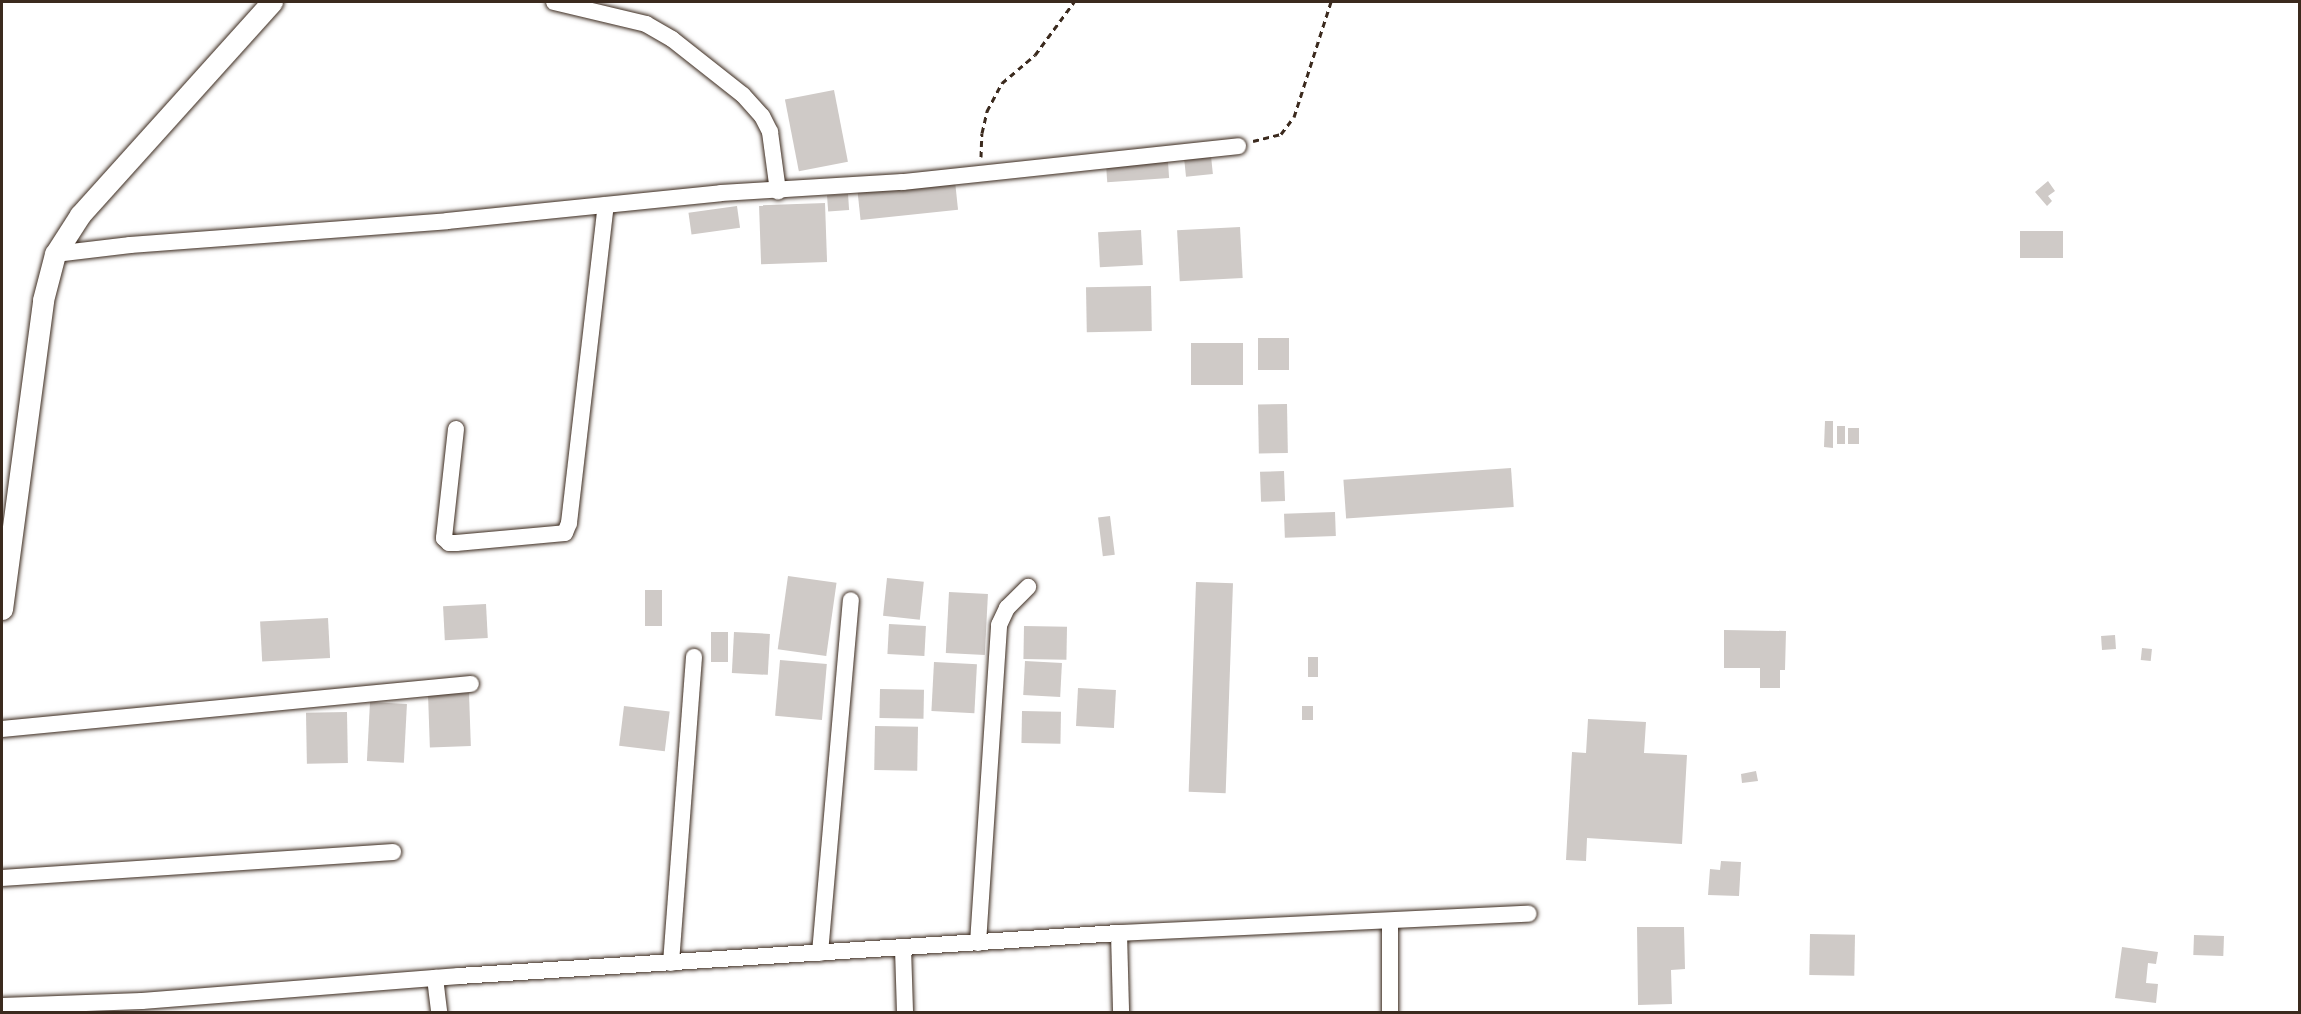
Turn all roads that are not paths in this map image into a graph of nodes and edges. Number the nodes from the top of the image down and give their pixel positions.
1 (272, 2) edge
2 (554, 2) edge
3 (1238, 146) road end
4 (778, 191) junction
5 (606, 205) junction
6 (55, 254) junction
7 (456, 429) dead end
8 (1028, 587) dead end
9 (851, 600) dead end
10 (2, 609) edge
11 (694, 657) dead end
12 (471, 684) dead end
13 (2, 729) edge
14 (393, 852) dead end
15 (2, 878) edge
16 (1529, 914) dead end
17 (1390, 922) junction
18 (1119, 933) junction
19 (978, 943) junction
20 (903, 948) junction
21 (820, 953) junction
22 (671, 963) junction
23 (435, 978) junction
24 (2, 1006) edge
25 (440, 1012) edge
26 (905, 1012) edge
27 (1121, 1012) edge
28 (1390, 1012) edge

1 - 6 street
2 - 4 street
3 - 4 street
4 - 5 street
5 - 6 street
5 - 7 street
6 - 10 street
8 - 19 street
9 - 21 street
11 - 22 street
12 - 13 street
14 - 15 street
16 - 17 street
17 - 18 street
17 - 28 street
18 - 19 street
18 - 27 street
19 - 20 street
20 - 21 street
20 - 26 street
21 - 22 street
22 - 23 street
23 - 24 street
23 - 25 street

